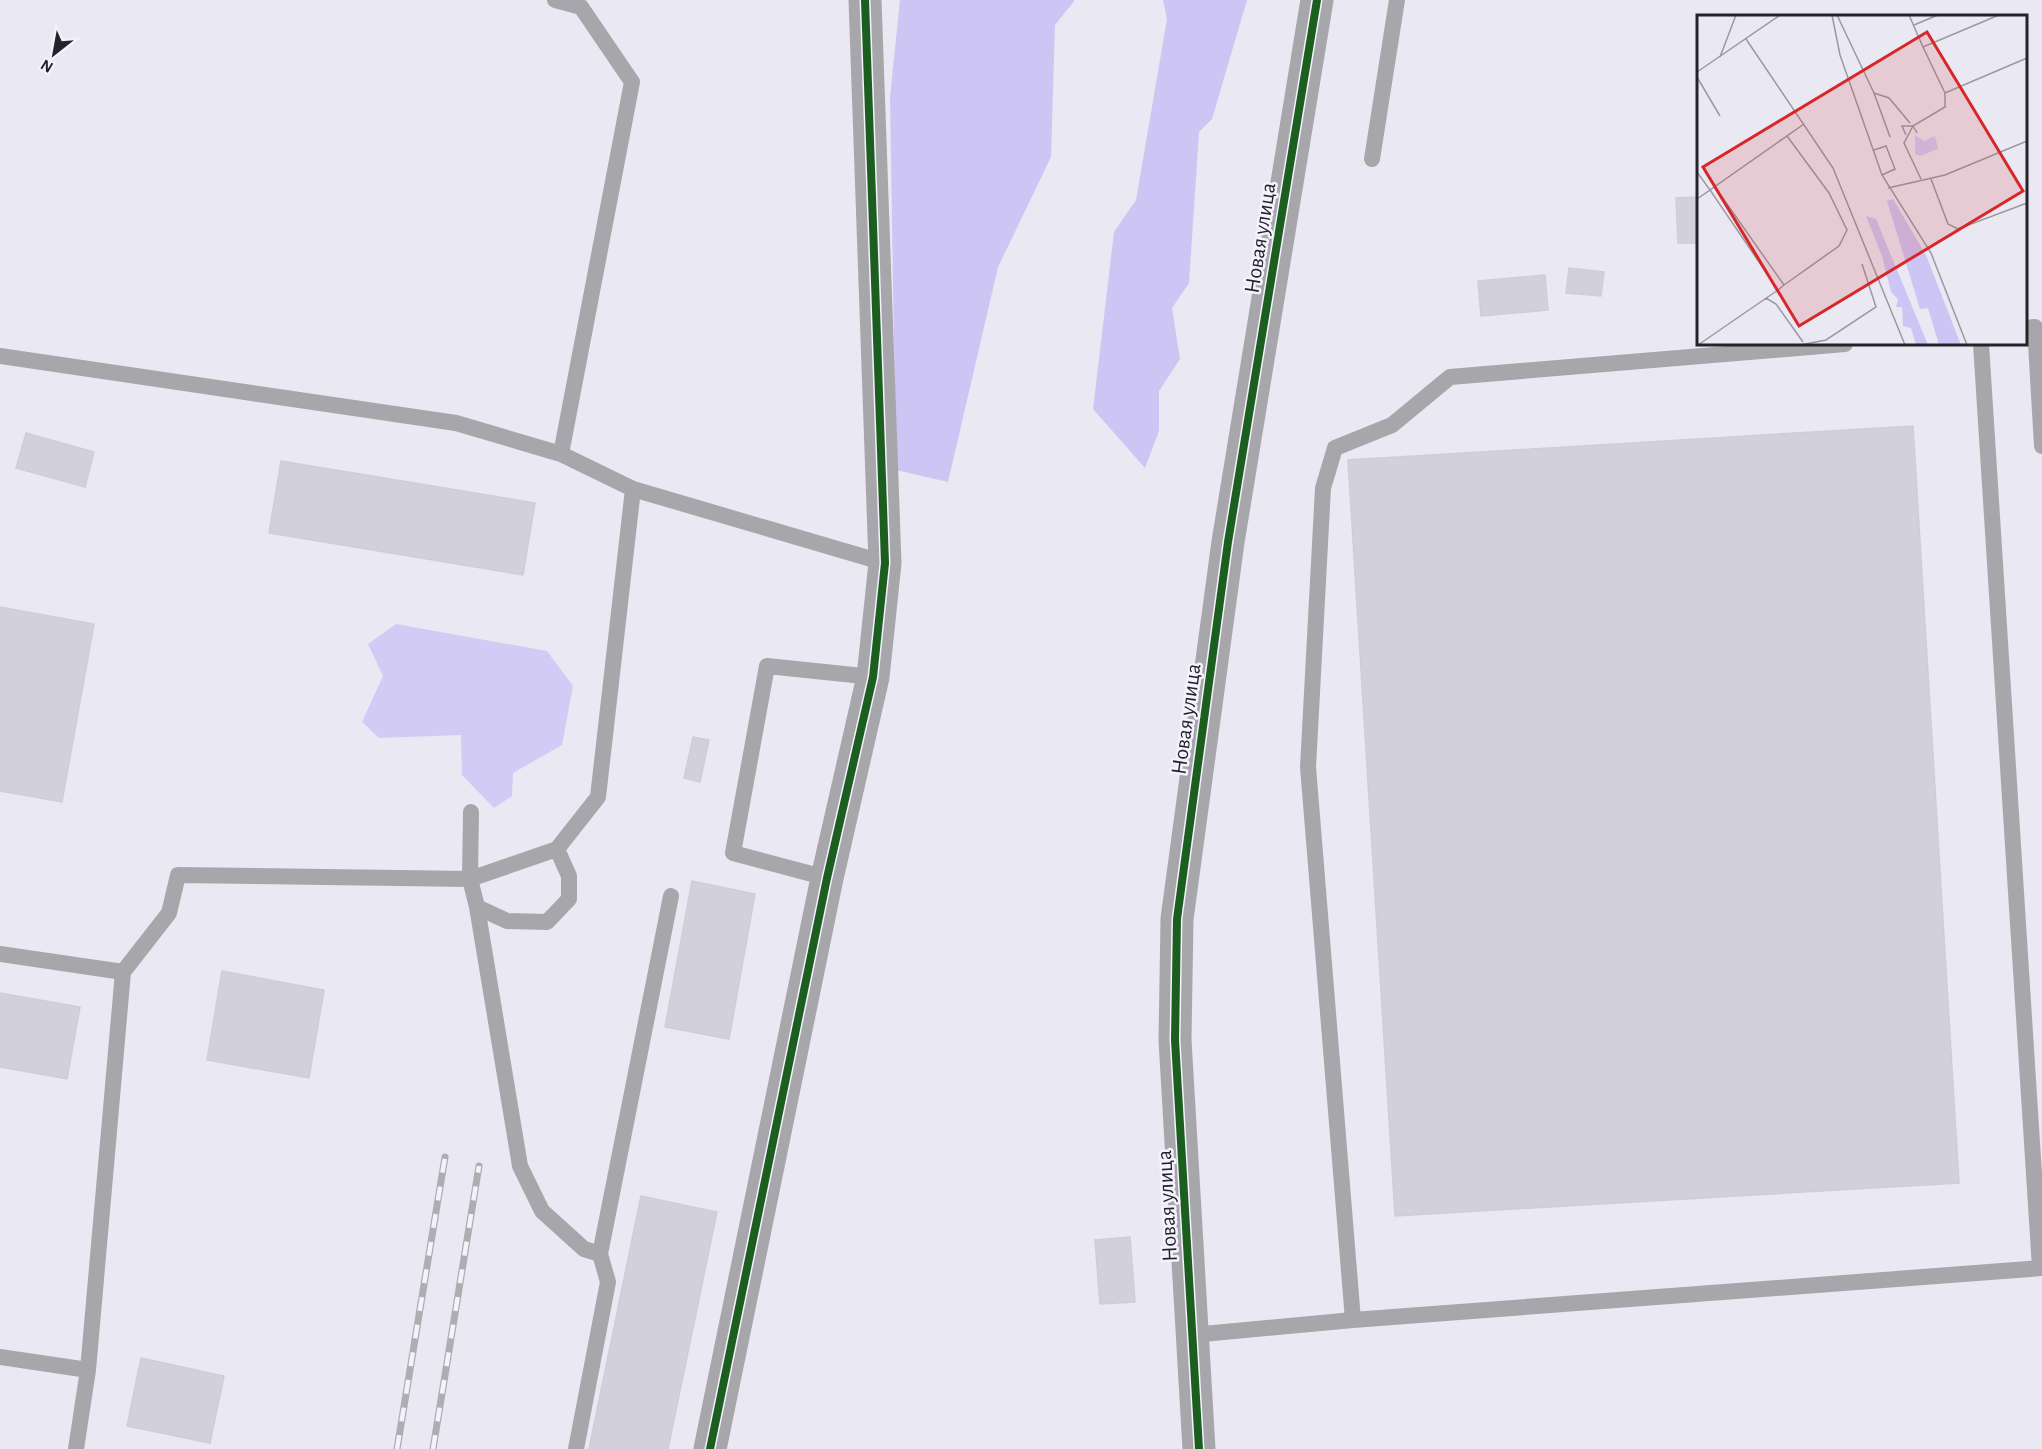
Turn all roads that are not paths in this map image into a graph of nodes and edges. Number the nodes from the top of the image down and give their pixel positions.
1 (555, 0) edge
2 (865, 0) edge
3 (1317, 0) edge
4 (1397, 0) edge
5 (1372, 159) dead end
6 (2034, 327) edge
7 (1833, 345) edge
8 (1981, 345) edge
9 (0, 356) edge
10 (2042, 446) edge
11 (561, 454) junction
12 (633, 489) junction
13 (885, 563) junction
14 (873, 677) junction
15 (471, 812) dead end
16 (557, 849) junction
17 (827, 878) junction
18 (470, 879) junction
19 (671, 896) dead end
20 (477, 907) junction
21 (0, 954) edge
22 (123, 972) junction
23 (600, 1254) junction
24 (2041, 1268) edge
25 (1353, 1320) junction
26 (1192, 1335) junction
27 (0, 1357) edge
28 (88, 1370) junction
29 (76, 1449) edge
30 (576, 1449) edge
31 (710, 1449) edge
32 (1199, 1449) edge

1 - 11 lane
2 - 13 street
3 - 26 street, Новая улица
4 - 5 lane
6 - 10 lane
7 - 25 lane
8 - 24 lane
9 - 11 lane
11 - 12 lane
12 - 13 lane
12 - 16 lane
13 - 14 street
14 - 17 street
14 - 17 lane
15 - 18 lane
16 - 18 lane
16 - 20 lane
17 - 31 street
18 - 20 lane
18 - 22 lane
19 - 23 lane
20 - 23 lane
21 - 22 lane
22 - 28 lane
23 - 30 lane
24 - 25 lane
25 - 26 lane
26 - 32 street, Новая улица
27 - 28 lane
28 - 29 lane

